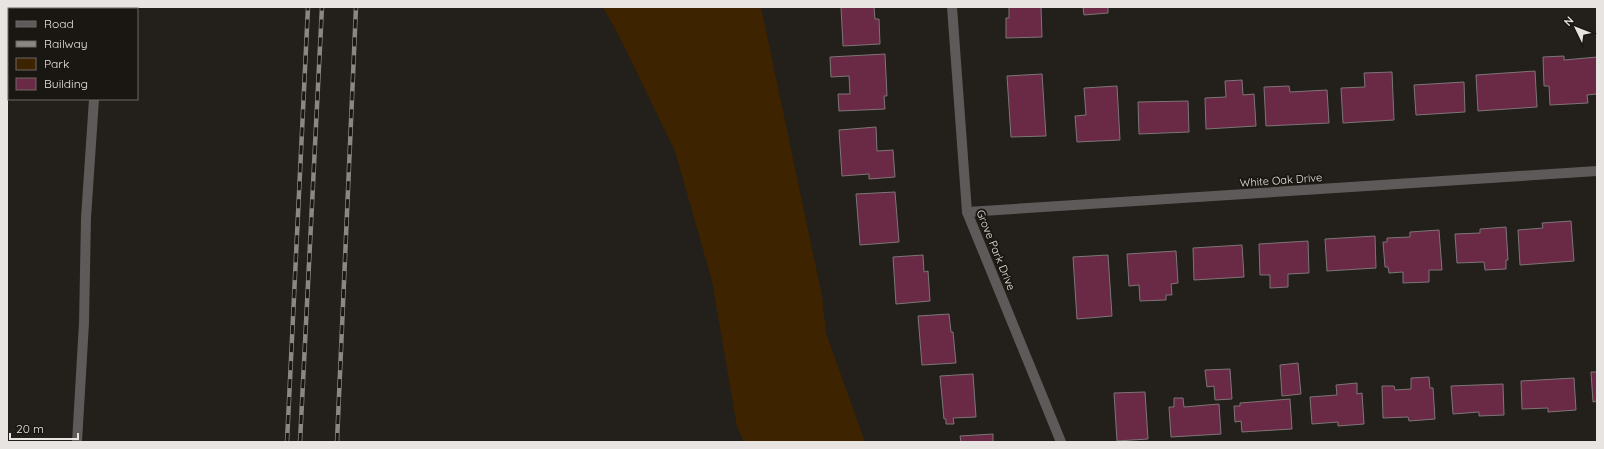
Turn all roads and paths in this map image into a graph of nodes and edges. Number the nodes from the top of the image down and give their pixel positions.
1 (952, 7) edge
2 (94, 100) edge
3 (1597, 171) edge
4 (967, 212) junction
5 (77, 442) edge
6 (1061, 442) edge

1 - 4 street, Grove Park Drive
2 - 5 street
3 - 4 street, White Oak Drive
4 - 6 street, Grove Park Drive

